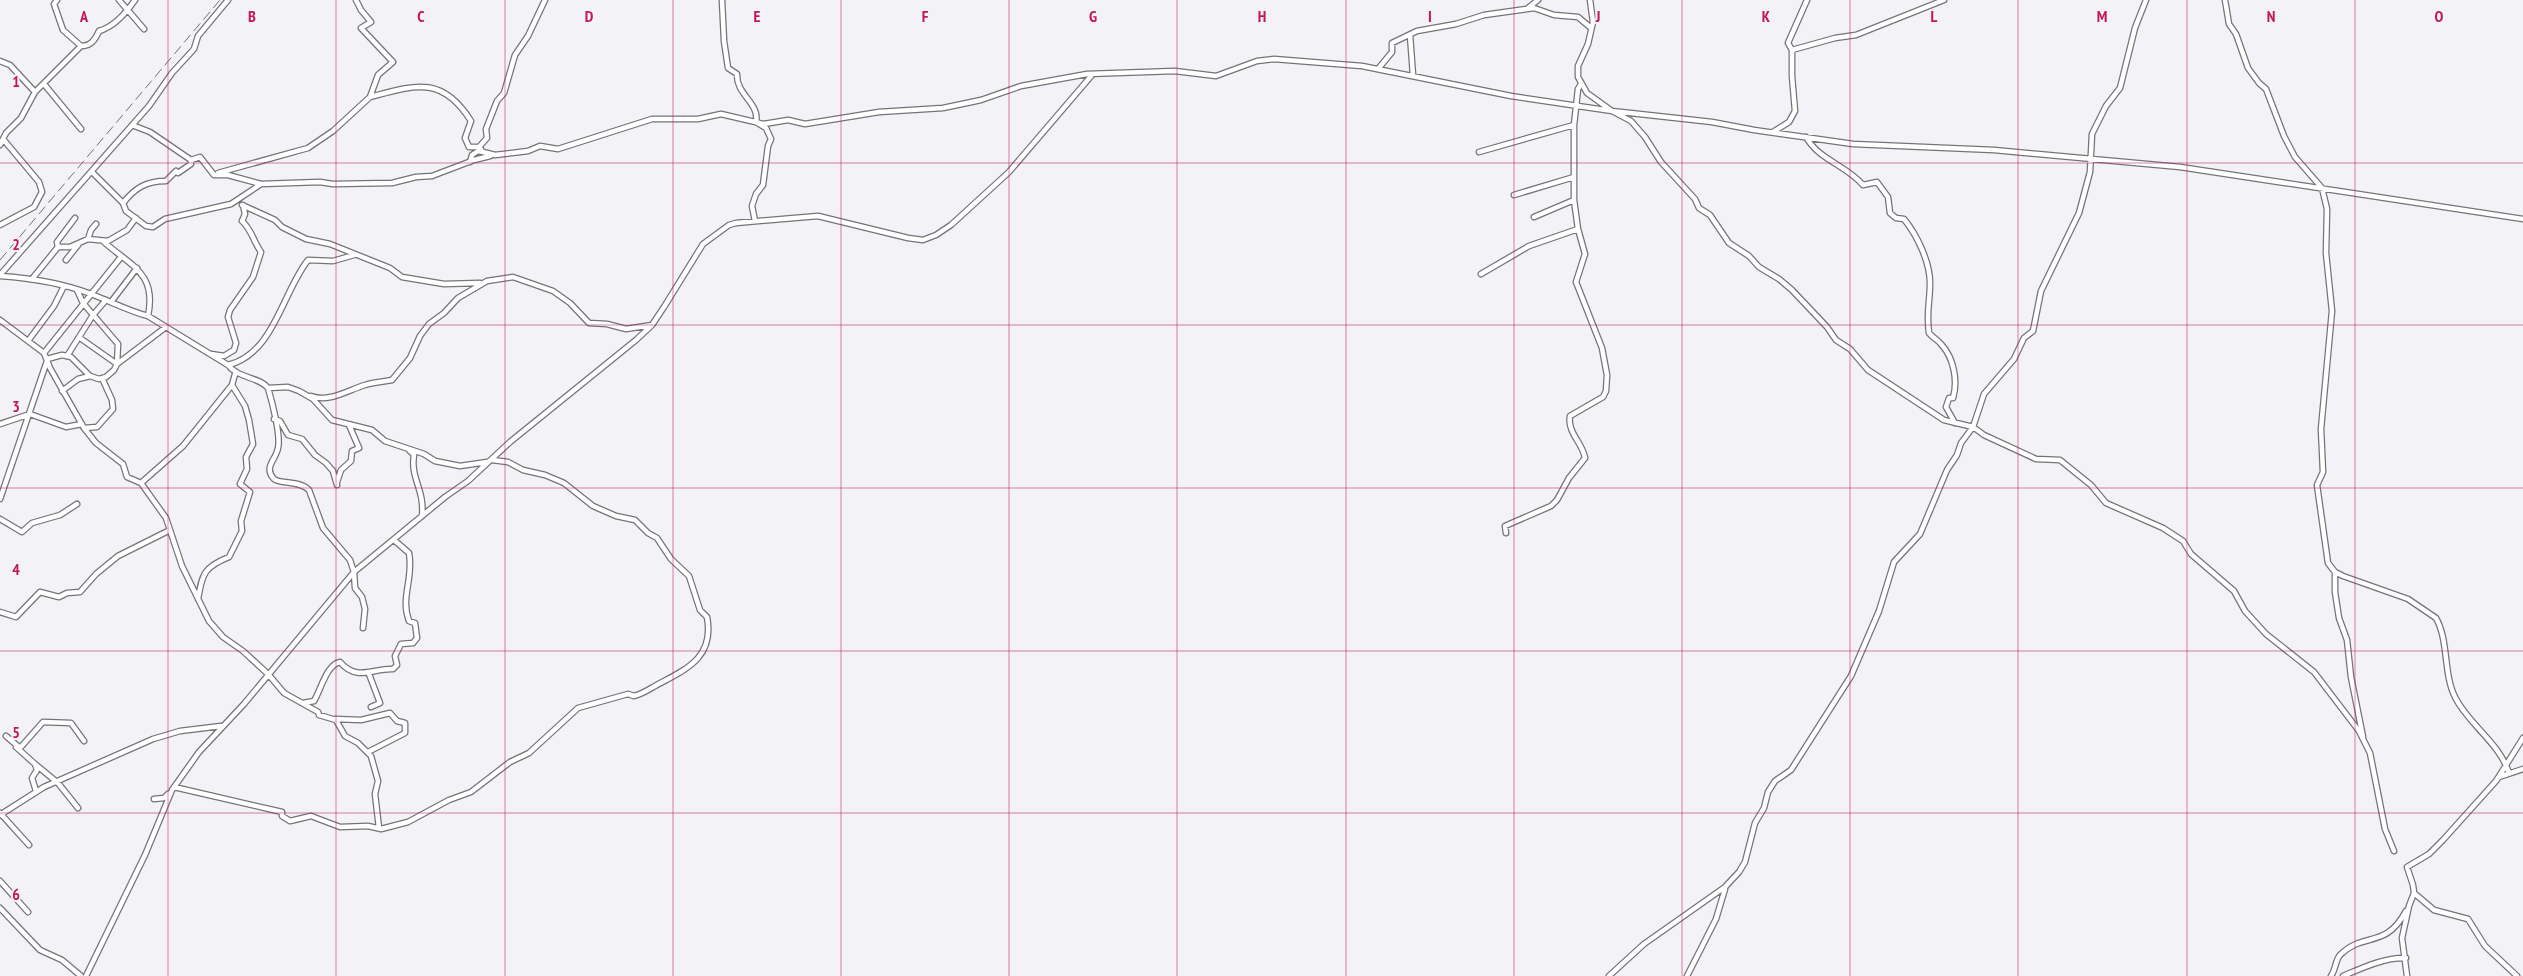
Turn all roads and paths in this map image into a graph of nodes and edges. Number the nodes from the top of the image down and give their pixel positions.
1 (57, 0) edge
2 (118, 0) edge
3 (136, 0) edge
4 (228, 0) edge
5 (356, 0) edge
6 (545, 0) edge
7 (722, 0) edge
8 (1538, 0) edge
9 (1590, 0) edge
10 (1807, 0) edge
11 (1944, 0) edge
12 (2146, 0) edge
13 (2225, 0) edge
14 (1527, 9) junction
15 (127, 10) junction
16 (1592, 28) junction
17 (144, 29) dead end
18 (1410, 35) junction
19 (81, 46) junction
20 (1792, 50) junction
21 (0, 61) edge
22 (1378, 69) junction
23 (1092, 75) junction
24 (1413, 75) junction
25 (44, 84) junction
26 (1581, 84) junction
27 (35, 92) junction
28 (370, 97) junction
29 (1576, 106) junction
30 (1612, 111) junction
31 (756, 122) junction
32 (132, 125) junction
33 (1574, 125) junction
34 (81, 129) dead end
35 (1772, 133) junction
36 (1806, 137) junction
37 (4, 139) junction
38 (0, 145) edge
39 (479, 149) junction
40 (1479, 152) dead end
41 (495, 156) junction
42 (2089, 158) junction
43 (191, 160) junction
44 (470, 162) junction
45 (92, 172) junction
46 (214, 174) junction
47 (1574, 177) junction
48 (261, 184) junction
49 (2322, 188) junction
50 (1514, 194) dead end
51 (241, 199) junction
52 (1574, 200) junction
53 (123, 203) junction
54 (242, 205) junction
55 (1534, 217) dead end
56 (75, 218) dead end
57 (136, 218) junction
58 (2523, 219) edge
59 (755, 221) junction
60 (96, 224) dead end
61 (0, 225) edge
62 (1578, 229) junction
63 (88, 239) junction
64 (104, 242) junction
65 (79, 244) junction
66 (58, 248) junction
67 (354, 254) junction
68 (121, 257) junction
69 (66, 260) dead end
70 (137, 268) junction
71 (1481, 274) dead end
72 (0, 275) edge
73 (32, 279) junction
74 (483, 282) junction
75 (64, 286) junction
76 (77, 290) junction
77 (90, 294) junction
78 (109, 301) junction
79 (83, 303) junction
80 (93, 315) junction
81 (148, 316) junction
82 (0, 320) edge
83 (652, 325) junction
84 (166, 327) junction
85 (80, 338) junction
86 (28, 341) junction
87 (44, 354) junction
88 (210, 354) junction
89 (67, 356) junction
90 (48, 359) junction
91 (117, 364) junction
92 (228, 365) junction
93 (235, 374) junction
94 (90, 376) junction
95 (102, 378) junction
96 (232, 384) junction
97 (268, 388) junction
98 (62, 391) junction
99 (299, 391) junction
100 (30, 414) junction
101 (274, 418) junction
102 (1955, 423) junction
103 (0, 424) edge
104 (349, 425) junction
105 (83, 426) junction
106 (1973, 427) junction
107 (408, 449) junction
108 (490, 461) junction
109 (141, 483) junction
110 (0, 499) edge
111 (76, 504) dead end
112 (422, 516) junction
113 (0, 519) edge
114 (170, 530) junction
115 (1506, 533) dead end
116 (394, 540) junction
117 (354, 572) junction
118 (2335, 572) junction
119 (198, 598) junction
120 (0, 612) edge
121 (363, 628) dead end
122 (268, 674) junction
123 (369, 674) junction
124 (302, 703) junction
125 (371, 707) dead end
126 (334, 720) junction
127 (222, 726) junction
128 (6, 736) junction
129 (2523, 738) edge
130 (2363, 739) junction
131 (0, 740) edge
132 (84, 740) dead end
133 (368, 752) junction
134 (35, 764) junction
135 (2507, 764) junction
136 (2523, 769) edge
137 (2509, 773) junction
138 (2499, 777) junction
139 (58, 782) junction
140 (173, 788) junction
141 (36, 791) junction
142 (163, 807) junction
143 (78, 808) dead end
144 (0, 814) edge
145 (379, 828) junction
146 (29, 845) dead end
147 (2394, 851) dead end
148 (0, 881) edge
149 (1725, 887) junction
150 (2414, 894) junction
151 (2409, 906) junction
152 (0, 908) edge
153 (28, 912) dead end
154 (2405, 952) junction
155 (2398, 958) junction
156 (2406, 958) junction
157 (82, 976) edge
158 (86, 976) edge
159 (1609, 976) edge
160 (1687, 976) edge
161 (2331, 976) edge
162 (2343, 976) edge
163 (2407, 976) edge
164 (2517, 976) edge

1 - 19 street
2 - 15 street
3 - 15 street
4 - 32 street
5 - 28 street
6 - 39 street
7 - 31 street
8 - 14 street
9 - 16 street
10 - 20 street
11 - 20 street
12 - 42 street
13 - 49 street
14 - 16 street
14 - 18 street
15 - 17 street
15 - 19 street
16 - 26 street
18 - 22 street
18 - 24 street
19 - 25 street
20 - 35 street
21 - 27 street
22 - 23 street
22 - 24 street
23 - 31 street
23 - 59 street
24 - 29 street
25 - 27 street
25 - 34 street
26 - 29 street
26 - 30 street
27 - 37 street
28 - 39 street
28 - 46 street
29 - 30 street
29 - 33 street
30 - 35 street
30 - 102 street
31 - 41 street
31 - 59 street
32 - 43 street
32 - 45 street
33 - 40 street
33 - 47 street
35 - 36 street
36 - 42 street
36 - 102 street
37 - 38 street
37 - 61 street
39 - 41 street
39 - 44 street
41 - 44 street
42 - 49 street
42 - 106 street
43 - 46 street
43 - 53 street
44 - 48 street
45 - 53 street
45 - 72 street
46 - 48 street
47 - 50 street
47 - 52 street
48 - 51 street
49 - 58 street
49 - 118 street
51 - 54 street
51 - 57 street
52 - 55 street
52 - 62 street
53 - 57 street
54 - 67 street
54 - 88 street
56 - 66 street
57 - 64 street
59 - 83 street
60 - 63 street
62 - 71 street
62 - 115 street
63 - 64 street
63 - 65 street
64 - 68 street
65 - 66 street
65 - 69 street
66 - 73 street
67 - 74 street
67 - 92 street
68 - 70 street
68 - 77 street
70 - 78 street
70 - 81 street
72 - 73 street
73 - 75 street
74 - 83 street
74 - 99 street
75 - 76 street
75 - 86 street
76 - 77 street
76 - 79 street
77 - 78 street
77 - 79 street
78 - 80 street
78 - 81 street
79 - 80 street
79 - 87 street
80 - 85 street
80 - 91 street
81 - 84 street
82 - 86 street
83 - 108 street
84 - 88 street
84 - 91 street
85 - 89 street
85 - 91 street
86 - 87 street
87 - 90 street
88 - 92 street
89 - 90 street
89 - 94 street
90 - 98 street
90 - 100 street
91 - 95 street
92 - 93 street
93 - 96 street
93 - 97 street
94 - 95 street
94 - 98 street
95 - 105 street
96 - 109 street
96 - 119 street
97 - 99 street
97 - 101 street
98 - 105 street
99 - 104 street
100 - 103 street
100 - 105 street
100 - 110 street
101 - 104 street
101 - 117 street
102 - 106 street
104 - 107 street
105 - 109 street
106 - 130 street
106 - 149 street
107 - 108 street
107 - 112 street
108 - 112 street
108 - 145 street
109 - 114 street
111 - 113 street
112 - 116 street
114 - 119 street
114 - 120 street
116 - 117 street
116 - 123 street
117 - 121 street
117 - 122 street
118 - 130 street
118 - 135 street
119 - 122 street
122 - 124 street
122 - 127 street
123 - 124 street
123 - 125 street
124 - 126 street
126 - 133 street
126 - 133 street
127 - 139 street
127 - 140 street
128 - 131 street
128 - 132 street
128 - 134 street
129 - 135 street
130 - 147 street
133 - 145 street
134 - 139 street
134 - 141 street
135 - 137 street
135 - 138 street
136 - 137 street
137 - 138 street
138 - 150 street
139 - 141 street
139 - 143 street
140 - 142 street
140 - 142 street
140 - 145 street
141 - 144 street
142 - 158 street
144 - 146 street
148 - 153 street
149 - 159 street
149 - 160 street
150 - 151 street
150 - 164 street
151 - 154 street
151 - 161 street
152 - 157 street
154 - 155 street
154 - 156 street
155 - 156 street
155 - 162 street
156 - 163 street

